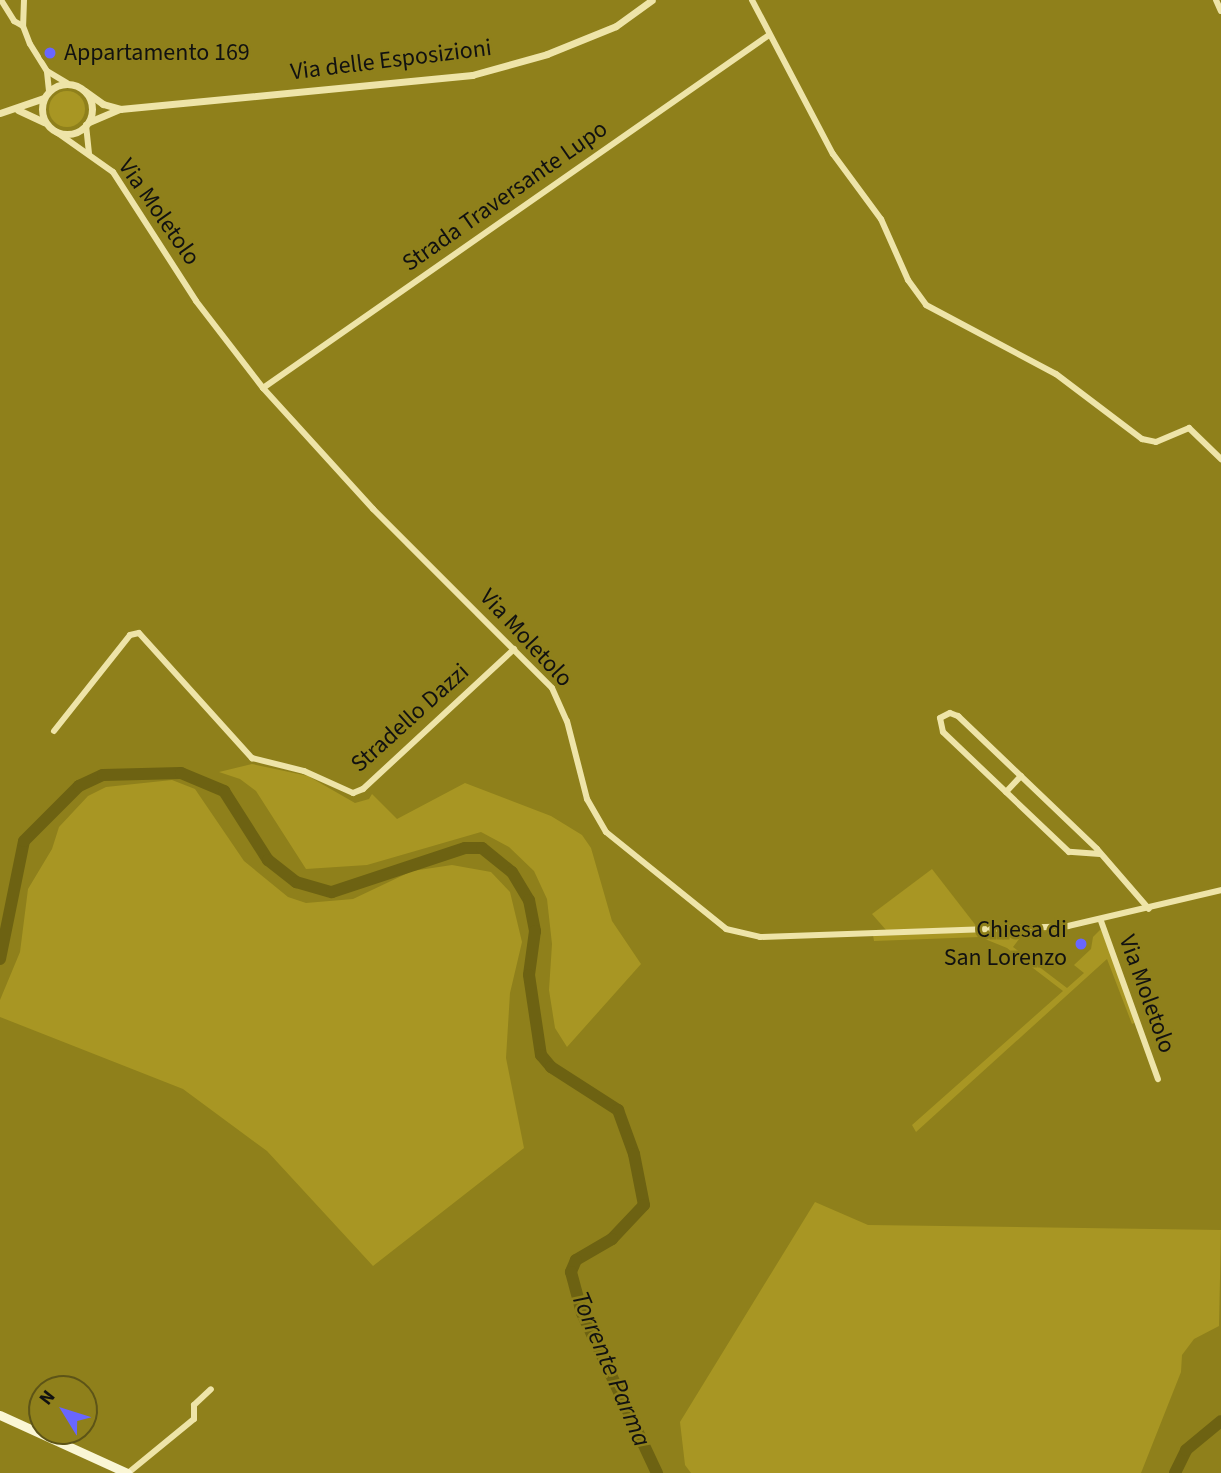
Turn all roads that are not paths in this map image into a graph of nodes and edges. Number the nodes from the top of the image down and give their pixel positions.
1 (1, 0) edge
2 (23, 0) edge
3 (652, 0) edge
4 (752, 0) edge
5 (1216, 0) edge
6 (1221, 11) edge
7 (23, 26) junction
8 (769, 35) junction
9 (46, 70) junction
10 (67, 83) junction
11 (85, 91) junction
12 (44, 94) junction
13 (120, 108) junction
14 (17, 110) junction
15 (0, 113) edge
16 (89, 124) junction
17 (52, 129) junction
18 (89, 154) junction
19 (262, 388) junction
20 (1221, 459) edge
21 (514, 649) junction
22 (54, 731) dead end
23 (1021, 776) junction
24 (1006, 792) junction
25 (1084, 837) junction
26 (1084, 854) junction
27 (1100, 854) junction
28 (1221, 890) edge
29 (1149, 909) junction
30 (1101, 921) junction
31 (1158, 1079) dead end
32 (211, 1389) dead end
33 (0, 1415) edge
34 (128, 1473) edge

1 - 7 street
2 - 7 street
3 - 13 street, Via delle Esposizioni
4 - 8 street
5 - 6 street
7 - 9 street
8 - 19 street, Strada Traversante Lupo
8 - 20 street
9 - 10 street
9 - 12 street
10 - 11 street
10 - 12 street
11 - 13 street, Via delle Esposizioni
11 - 16 street, Via Moletolo
12 - 14 street
12 - 17 street
13 - 16 street, Via delle Esposizioni
14 - 15 street
14 - 17 street, Via Moletolo
16 - 17 street
16 - 18 street, Via Moletolo
17 - 18 street, Via Moletolo
18 - 19 street, Via Moletolo
19 - 21 street, Via Moletolo
21 - 22 street, Stradello Dazzi
21 - 30 street, Via Moletolo
23 - 24 street
23 - 24 street
23 - 25 street
24 - 26 street
25 - 26 street
25 - 27 street
26 - 27 street
27 - 29 street
28 - 29 street, Via Moletolo
29 - 30 street, Via Moletolo
30 - 31 street, Via Moletolo
32 - 34 street
33 - 34 main road

